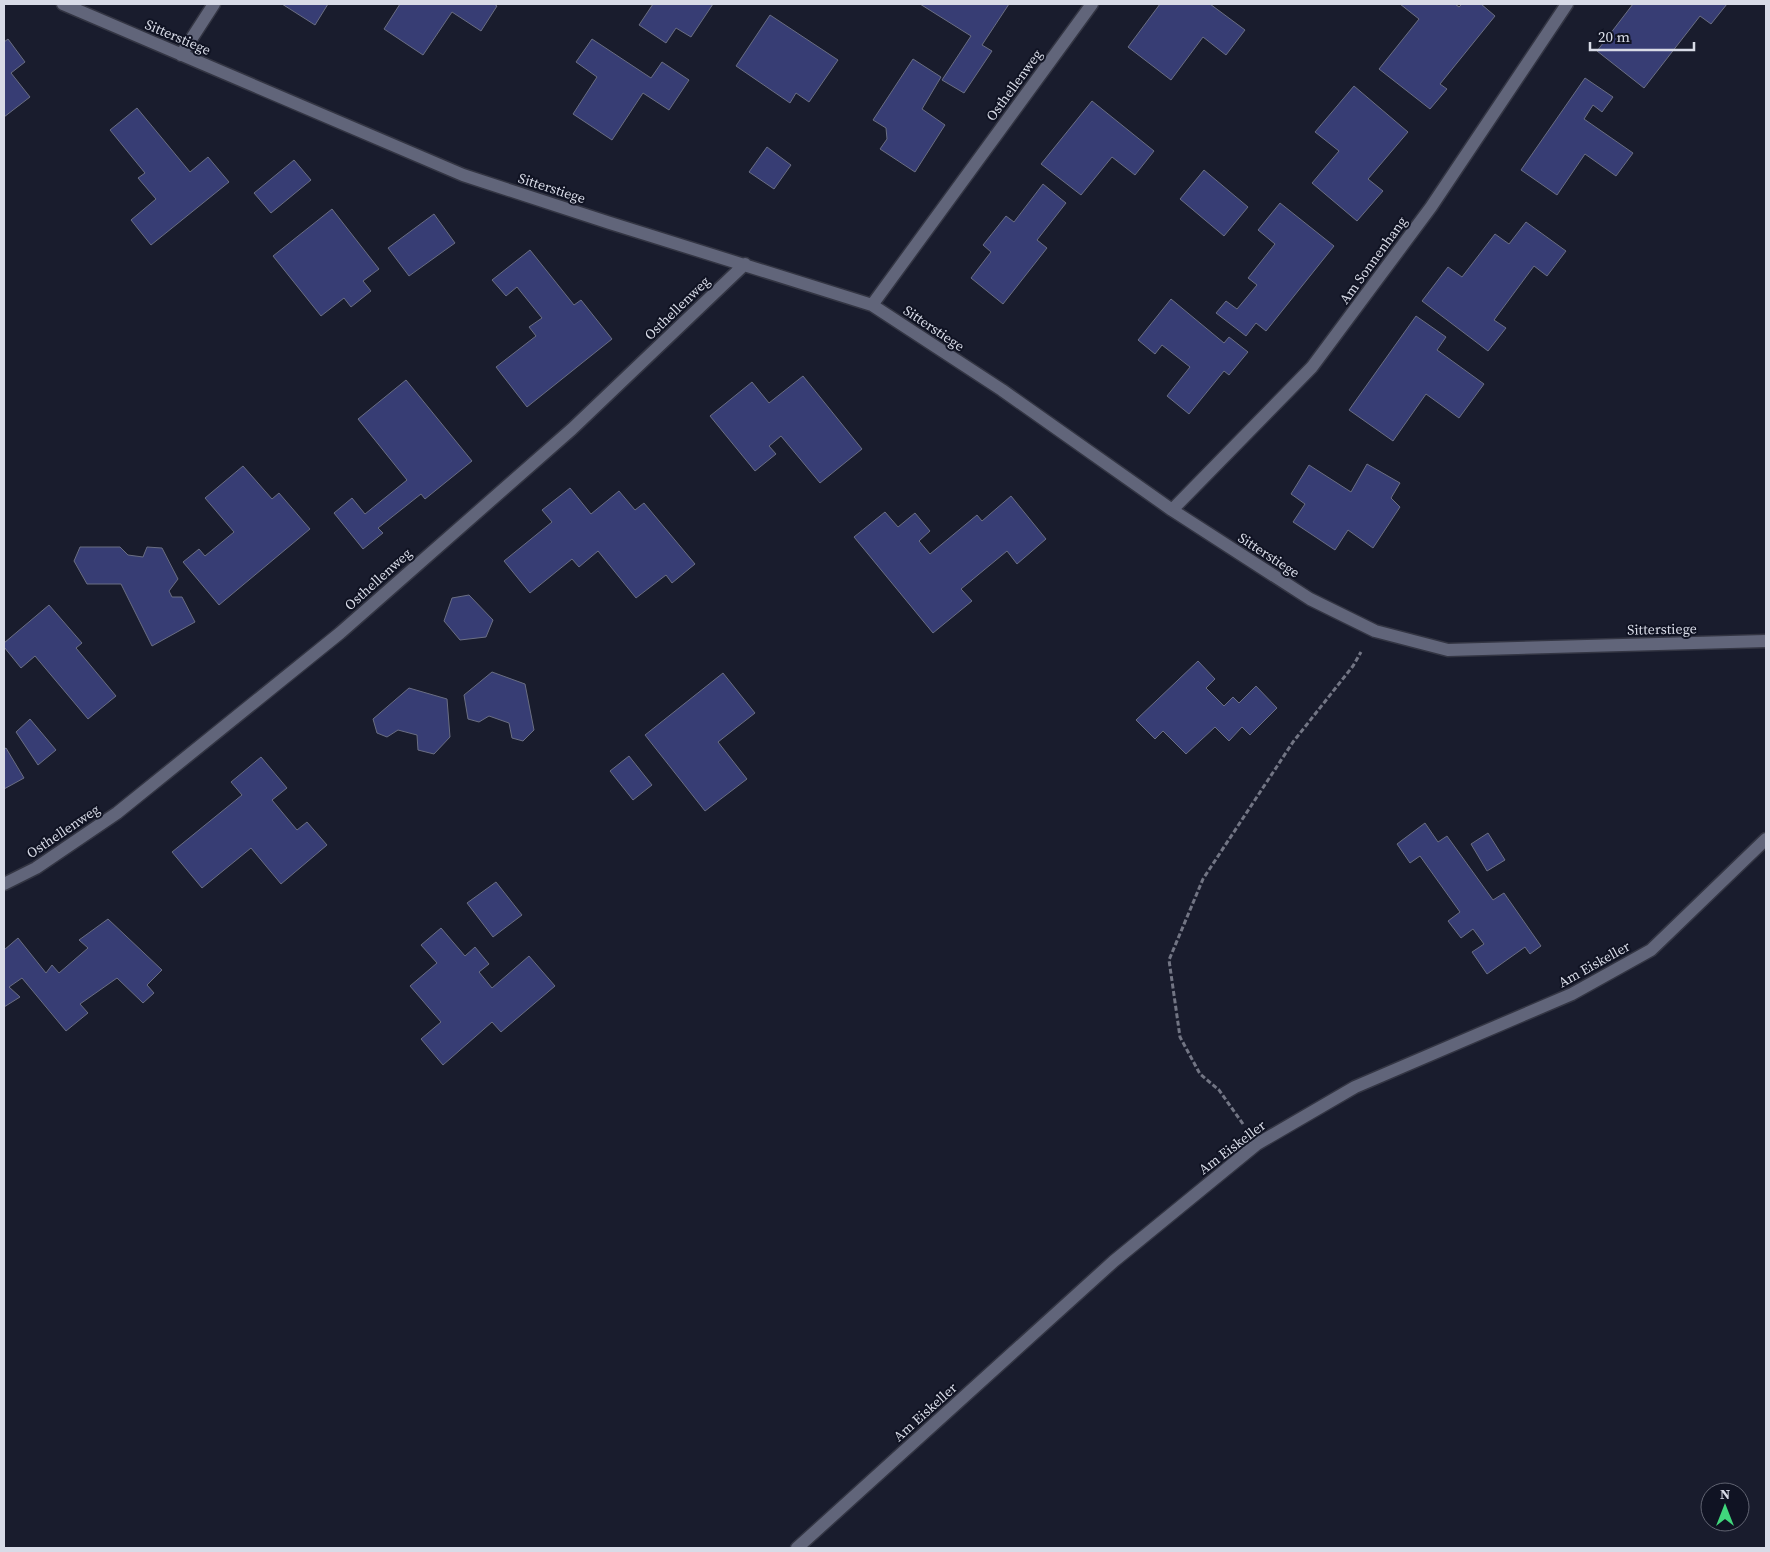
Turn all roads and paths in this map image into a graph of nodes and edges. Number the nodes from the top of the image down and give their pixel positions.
1 (63, 4) edge
2 (214, 4) edge
3 (1092, 4) edge
4 (1567, 4) edge
5 (182, 55) junction
6 (745, 264) junction
7 (872, 305) junction
8 (1172, 510) junction
9 (1375, 630) junction
10 (1766, 641) edge
11 (1766, 839) edge
12 (4, 884) edge
13 (1257, 1144) junction
14 (797, 1548) edge

1 - 5 street, Sitterstiege
2 - 5 street
3 - 7 street, Osthellenweg
4 - 8 street, Am Sonnenhang
5 - 6 street, Sitterstiege
6 - 7 street, Sitterstiege
6 - 12 street, Osthellenweg
7 - 8 street, Sitterstiege
8 - 9 street, Sitterstiege
9 - 10 street, Sitterstiege
9 - 13 path
11 - 13 street, Am Eiskeller
13 - 14 street, Am Eiskeller

